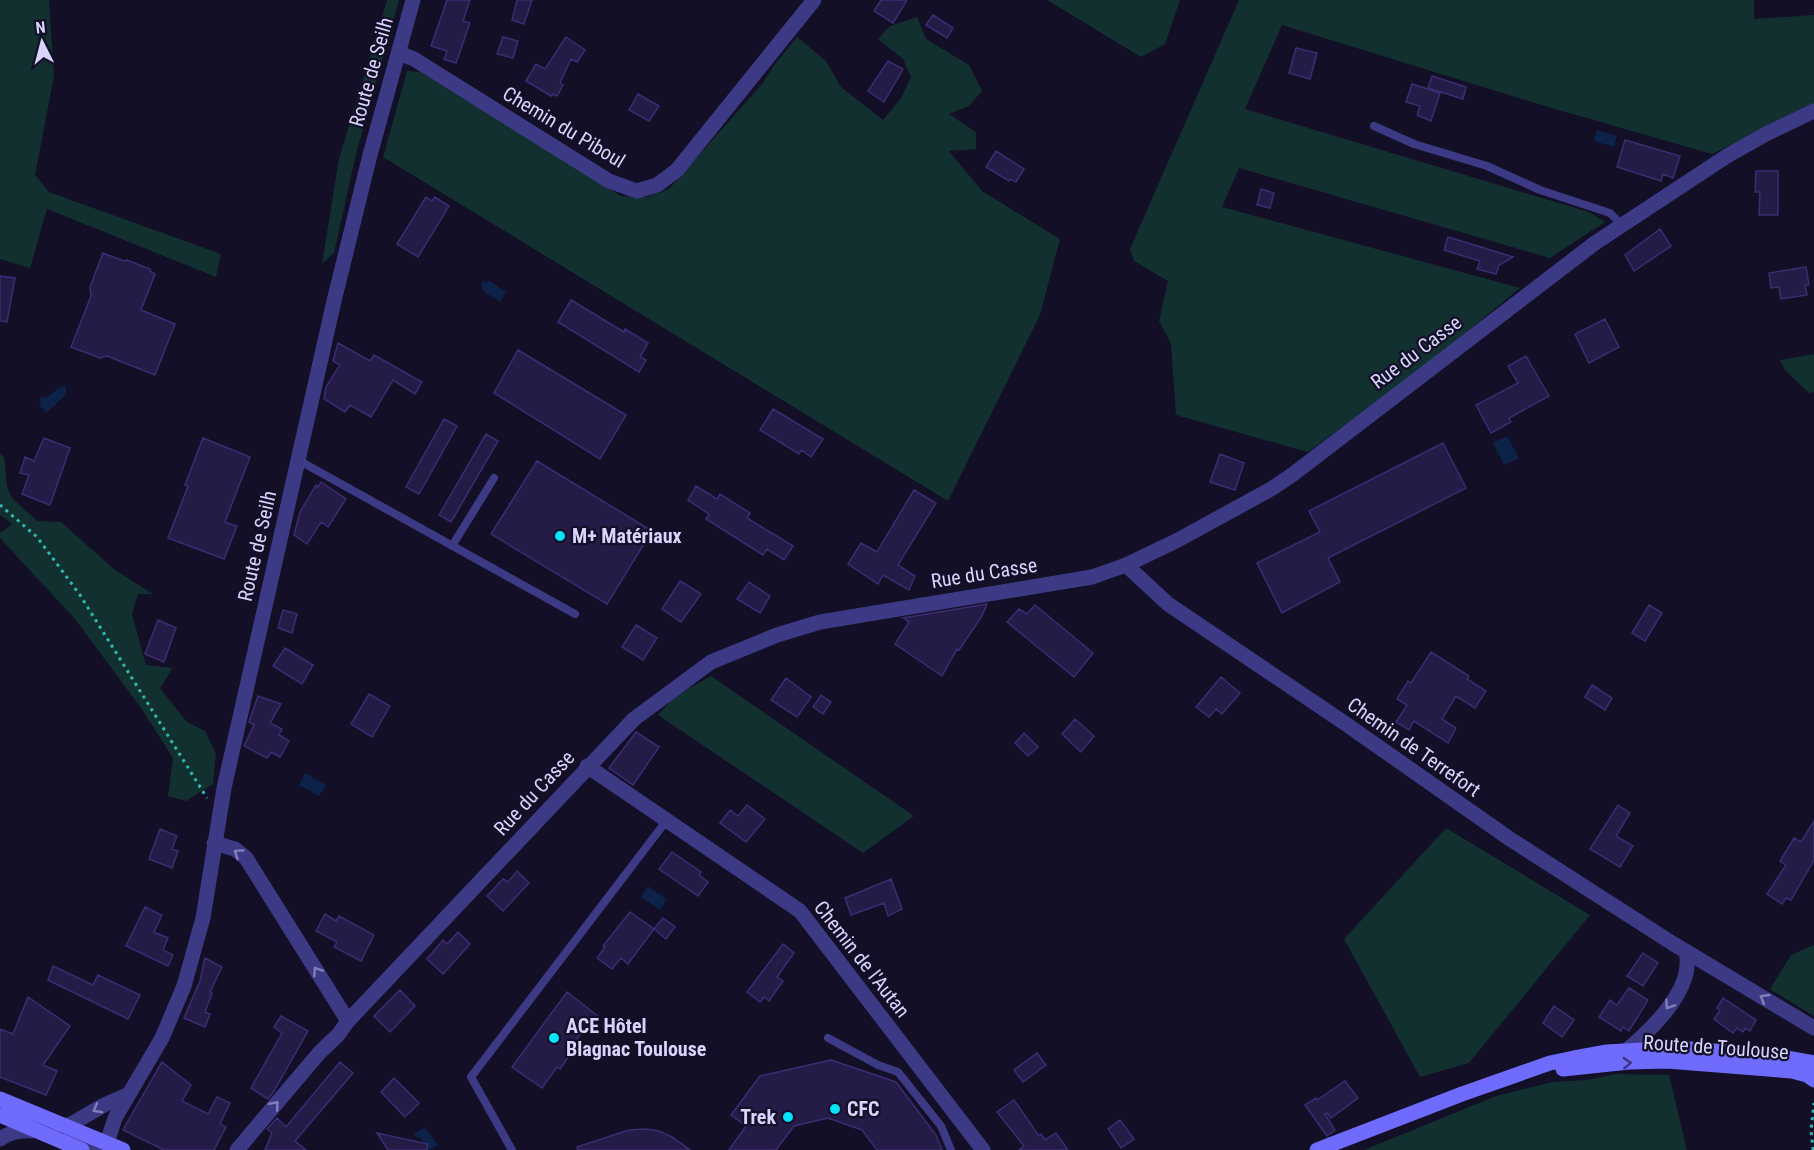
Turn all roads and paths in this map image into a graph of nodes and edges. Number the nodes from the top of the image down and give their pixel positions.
1 (413, 0) edge
2 (814, 0) edge
3 (399, 53) junction
4 (1814, 111) edge
5 (1374, 126) dead end
6 (1622, 225) junction
7 (298, 460) junction
8 (494, 478) dead end
9 (0, 505) edge
10 (452, 546) junction
11 (1126, 565) junction
12 (575, 614) dead end
13 (587, 766) junction
14 (218, 816) junction
15 (666, 820) junction
16 (214, 843) junction
17 (1686, 952) junction
18 (348, 1021) junction
19 (1814, 1028) edge
20 (828, 1038) dead end
21 (1627, 1050) junction
22 (1814, 1063) edge
23 (1507, 1078) junction
24 (1814, 1080) edge
25 (129, 1094) junction
26 (0, 1099) edge
27 (1814, 1103) edge
28 (0, 1110) edge
29 (0, 1115) edge
30 (66, 1126) junction
31 (32, 1131) junction
32 (0, 1139) edge
33 (55, 1140) junction
34 (107, 1143) junction
35 (82, 1150) edge
36 (123, 1150) edge
37 (237, 1150) edge
38 (512, 1150) edge
39 (951, 1150) edge
40 (983, 1150) edge
41 (1317, 1150) edge
42 (1813, 1150) edge

1 - 3 street, Route de Seilh
2 - 3 street, Chemin du Piboul
3 - 7 street, Route de Seilh
4 - 6 street, Rue du Casse
5 - 6 lane
6 - 11 street, Rue du Casse
7 - 10 lane
7 - 14 street, Route de Seilh
8 - 10 lane
9 - 14 path
10 - 12 lane
11 - 13 street, Rue du Casse
11 - 17 street, Chemin de Terrefort
13 - 15 street, Chemin de l'Autan
13 - 18 street, Rue du Casse
14 - 16 street, Route de Seilh
15 - 38 lane
15 - 40 street, Chemin de l'Autan
18 -> 16 street
16 - 25 street, Route de Seilh
19 -> 17 street, Chemin de Terrefort
17 -> 21 street
37 -> 18 street, Rue du Casse
20 - 39 lane
21 - 22 main road, Route de Toulouse
21 - 23 main road, Route de Toulouse
23 -> 24 main road, Route de Toulouse
23 - 41 main road, Route de Toulouse
25 -> 30 street
25 - 34 street, Route de Seilh
26 - 30 main road
27 - 42 path
28 - 30 street
29 - 31 main road
30 - 34 main road
31 - 32 street
31 - 33 main road
33 - 34 street
33 - 35 main road
34 - 36 main road

